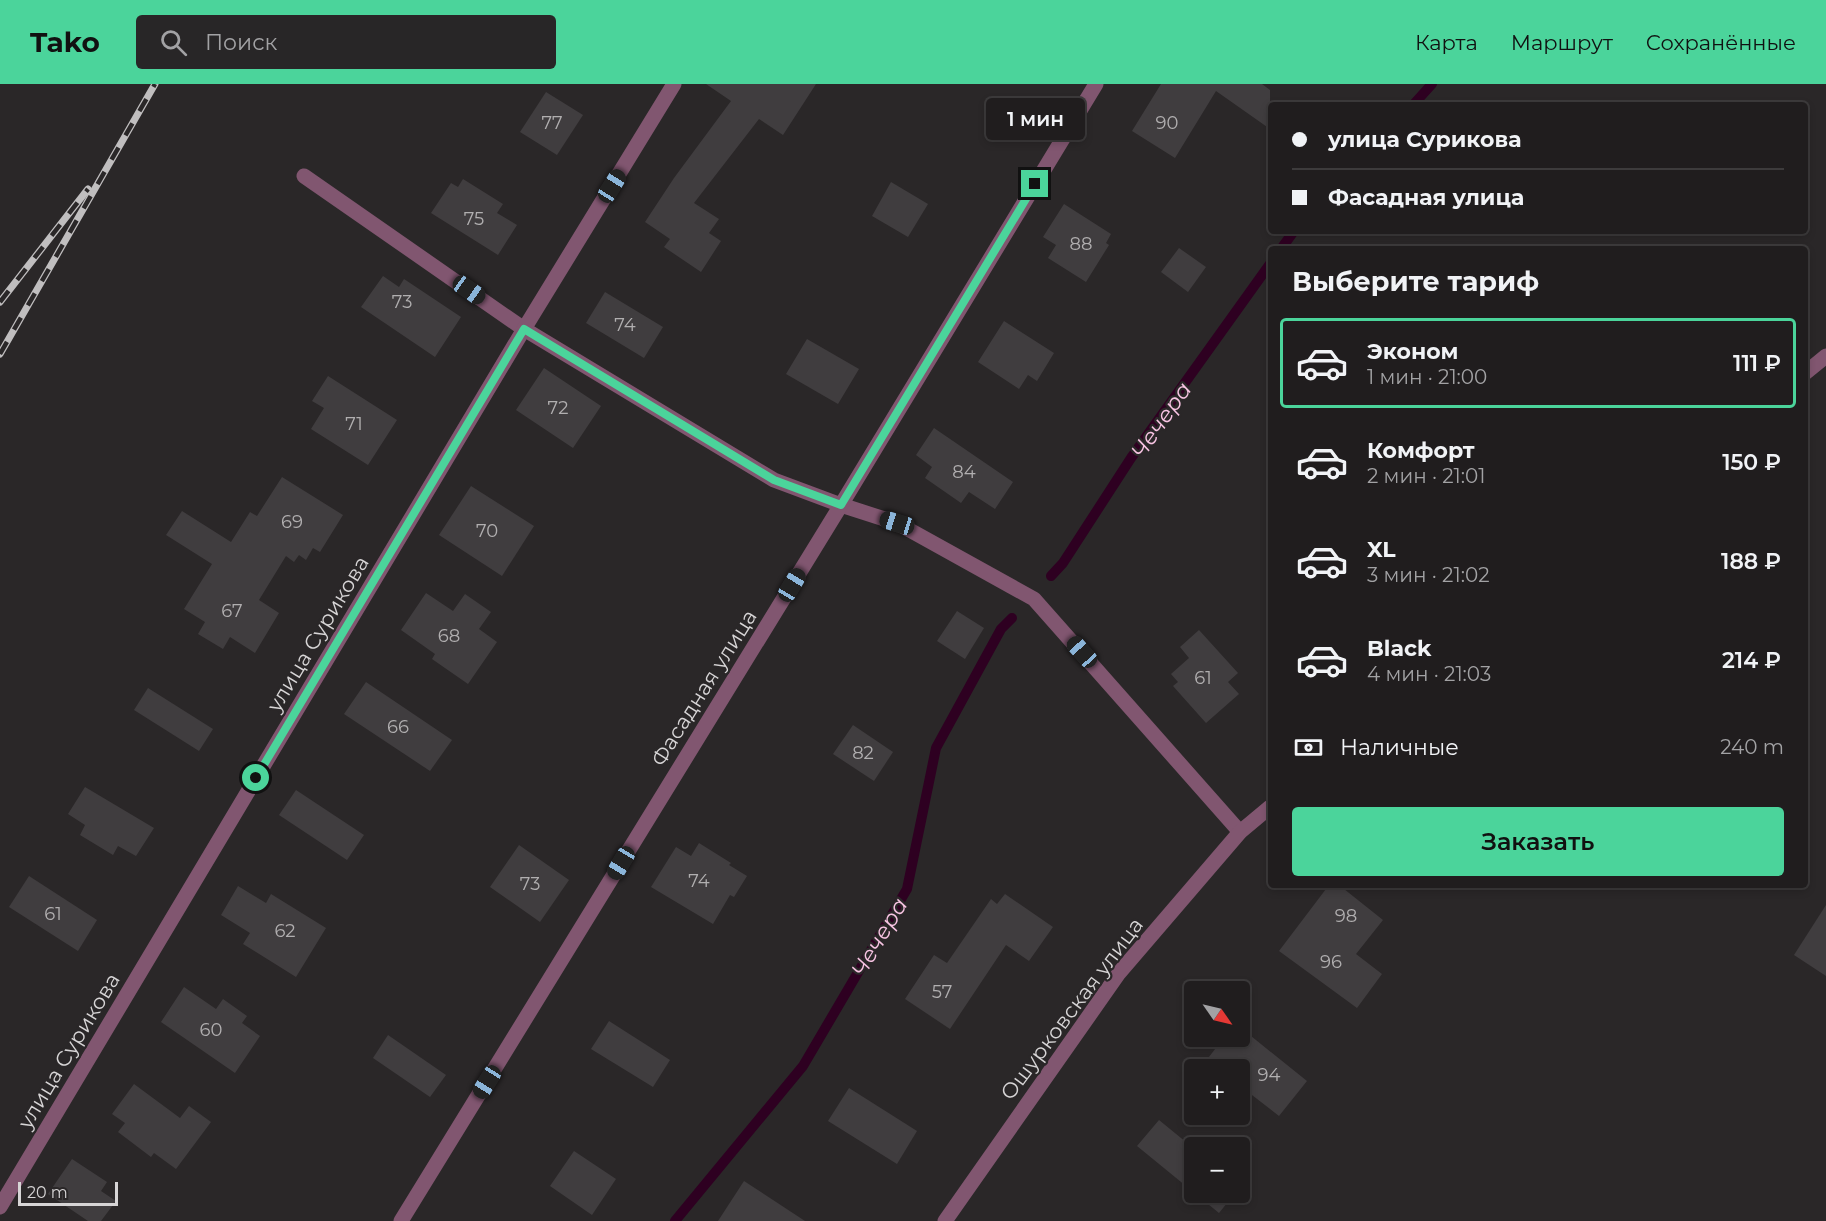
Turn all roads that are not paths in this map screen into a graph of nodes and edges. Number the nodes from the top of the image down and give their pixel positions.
1 (674, 84) edge
2 (1096, 84) edge
3 (304, 176) dead end
4 (524, 329) junction
5 (1826, 356) edge
6 (1808, 371) edge
7 (841, 505) junction
8 (1268, 809) edge
9 (1240, 832) junction
10 (0, 1207) edge
11 (401, 1221) edge
12 (945, 1221) edge

1 - 4 street, улица Сурикова
2 - 7 street, Фасадная улица
3 - 4 street
4 - 7 street
4 - 10 street, улица Сурикова
5 - 6 street
7 - 9 street
7 - 11 street, Фасадная улица
8 - 9 street, Ошурковская улица
9 - 12 street, Ошурковская улица

